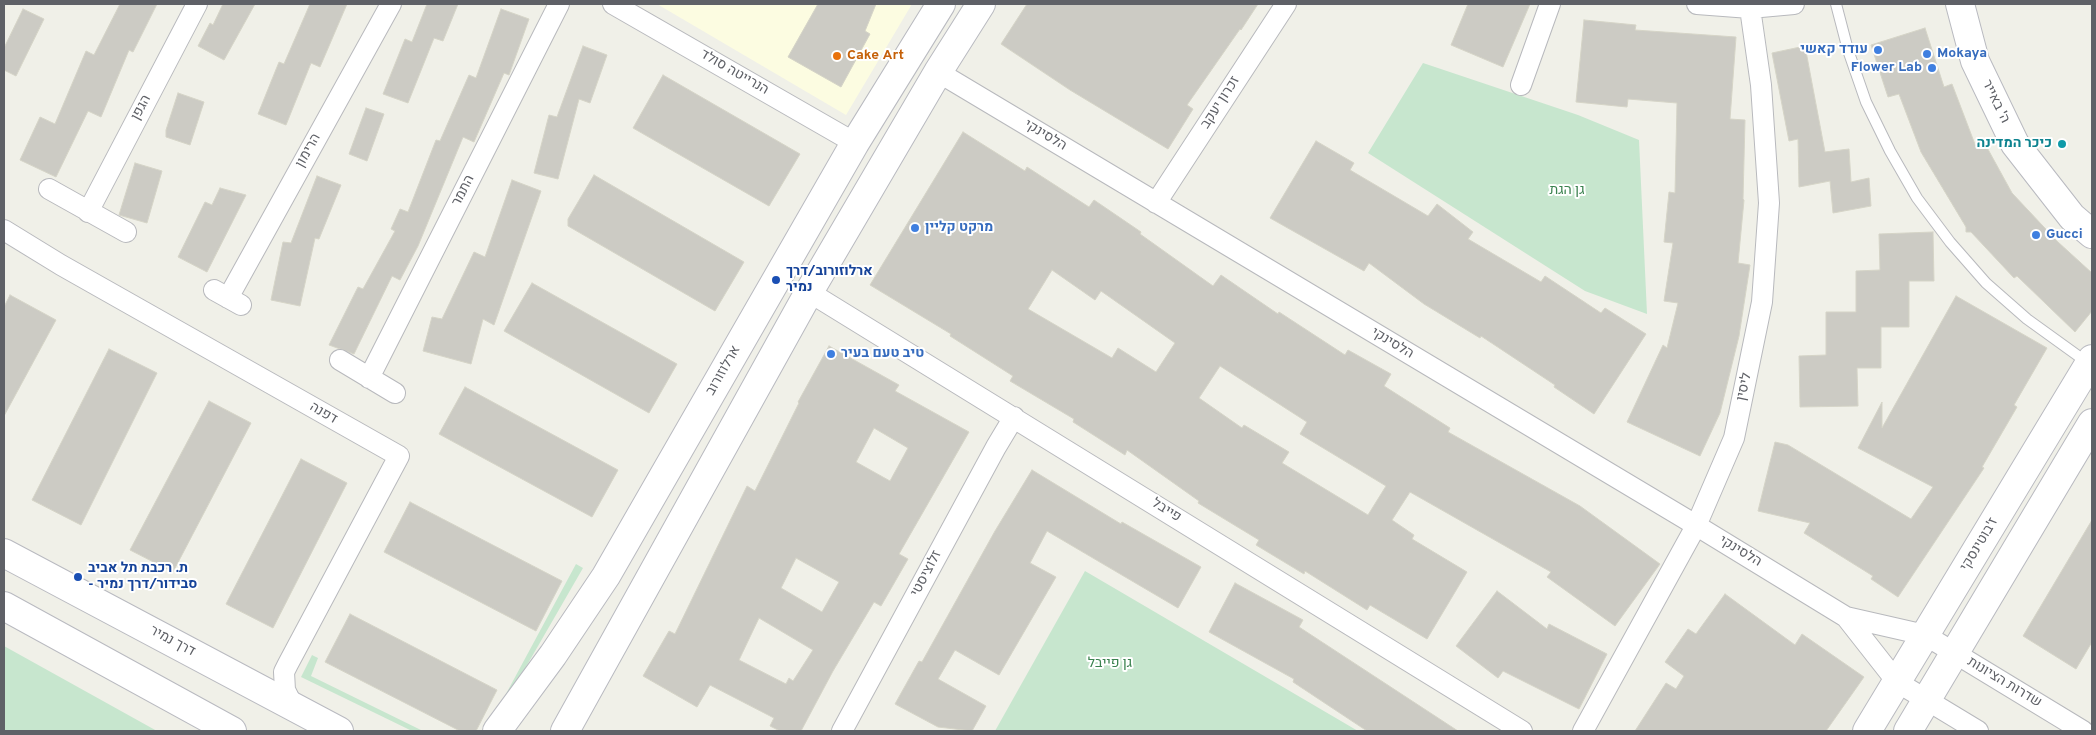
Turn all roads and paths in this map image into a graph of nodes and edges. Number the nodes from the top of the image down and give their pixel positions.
1 (196, 4) edge
2 (391, 4) edge
3 (559, 4) edge
4 (613, 4) edge
5 (941, 4) edge
6 (981, 4) edge
7 (1286, 4) edge
8 (1550, 4) edge
9 (1697, 4) edge
10 (1794, 4) edge
11 (1836, 4) edge
12 (1960, 4) edge
13 (1750, 8) junction
14 (938, 72) junction
15 (1521, 85) dead end
16 (855, 143) junction
17 (50, 189) dead end
18 (1156, 203) junction
19 (88, 212) junction
20 (4, 230) edge
21 (126, 232) dead end
22 (2092, 234) edge
23 (809, 292) junction
24 (227, 298) dead end
25 (340, 360) dead end
26 (2091, 362) edge
27 (369, 378) junction
28 (395, 393) dead end
29 (1014, 417) junction
30 (2092, 422) edge
31 (1696, 526) junction
32 (4, 553) edge
33 (4, 606) edge
34 (1846, 618) junction
35 (1925, 635) junction
36 (1956, 653) junction
37 (1897, 682) junction
38 (1927, 701) junction
39 (293, 706) junction
40 (232, 731) edge
41 (339, 731) edge
42 (497, 731) edge
43 (565, 731) edge
44 (842, 731) edge
45 (1522, 731) edge
46 (1583, 731) edge
47 (1867, 731) edge
48 (1908, 731) edge
49 (1978, 731) edge
50 (2083, 731) edge

1 - 19 street, הגפן
2 - 24 street, הרימון
3 - 27 street, התמר
4 - 16 street, הנרייטה סולד
5 - 16 street, ארלוזורוב
6 - 14 street
7 - 18 street, זכרון יעקב
8 - 15 street
9 - 13 street
10 - 13 street
11 - 26 lane
12 - 22 street, ה' באייר
13 - 31 street, ליסין
14 - 18 street, הלסינקי
14 - 23 street
16 - 42 street, ארלוזורוב
17 - 19 street
18 - 31 street, הלסינקי
19 - 21 street
20 - 39 street, דפנה
23 - 29 street, פייבל
23 - 43 street
25 - 27 street
26 - 35 street, ז'בוטינסקי
27 - 28 street
29 - 44 street, זלוציסטי
29 - 45 street, פייבל
30 - 36 street
31 - 34 street, הלסינקי
31 - 46 street, ליסין
32 - 39 street, דרך נמיר
33 - 40 street
34 - 35 street, הלסינקי
34 - 37 street, הלסינקי
35 - 36 street, שדרות הציונות
35 - 37 street, ז'בוטינסקי
36 - 38 street
36 - 50 street, שדרות הציונות
37 - 38 street
37 - 47 street, ז'בוטינסקי
38 - 48 street
38 - 49 street
39 - 41 street, דרך נמיר

